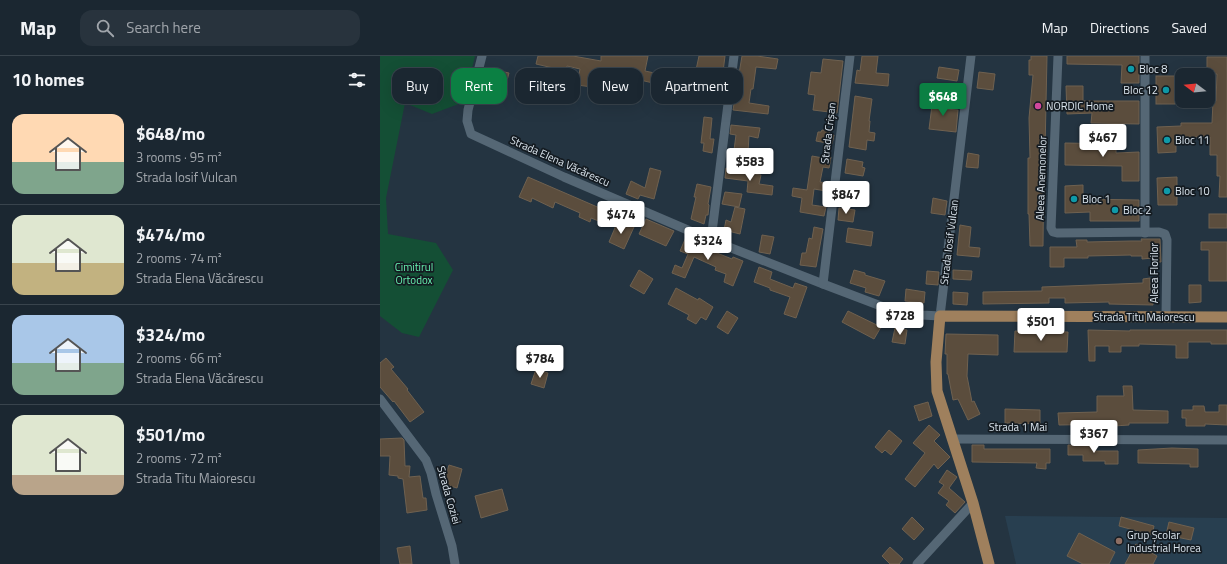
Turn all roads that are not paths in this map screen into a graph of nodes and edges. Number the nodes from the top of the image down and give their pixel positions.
1 (482, 56) edge
2 (734, 56) edge
3 (850, 56) edge
4 (971, 56) edge
5 (1058, 56) edge
6 (1145, 56) edge
7 (1145, 233) junction
8 (711, 240) junction
9 (823, 284) junction
10 (940, 316) junction
11 (1166, 317) junction
12 (1227, 317) edge
13 (380, 399) edge
14 (953, 439) junction
15 (1227, 440) edge
16 (973, 503) junction
17 (455, 564) edge
18 (917, 564) edge
19 (989, 564) edge

1 - 8 street, Strada Elena Văcărescu
2 - 8 street
3 - 9 street, Strada Crișan
4 - 10 street, Strada Iosif Vulcan
5 - 7 street, Aleea Anemonelor
6 - 7 street, Aleea Florilor
7 - 11 street, Aleea Florilor
8 - 9 street, Strada Elena Văcărescu
9 - 10 street, Strada Elena Văcărescu
10 - 11 main road, Strada Titu Maiorescu
10 - 14 main road, Strada Iosif Vulcan
11 - 12 main road, Strada Titu Maiorescu
13 - 17 street, Strada Coziei
14 - 15 street, Strada 1 Mai
14 - 16 main road, Strada Iosif Vulcan
16 - 18 street
16 - 19 main road, Strada Iosif Vulcan

